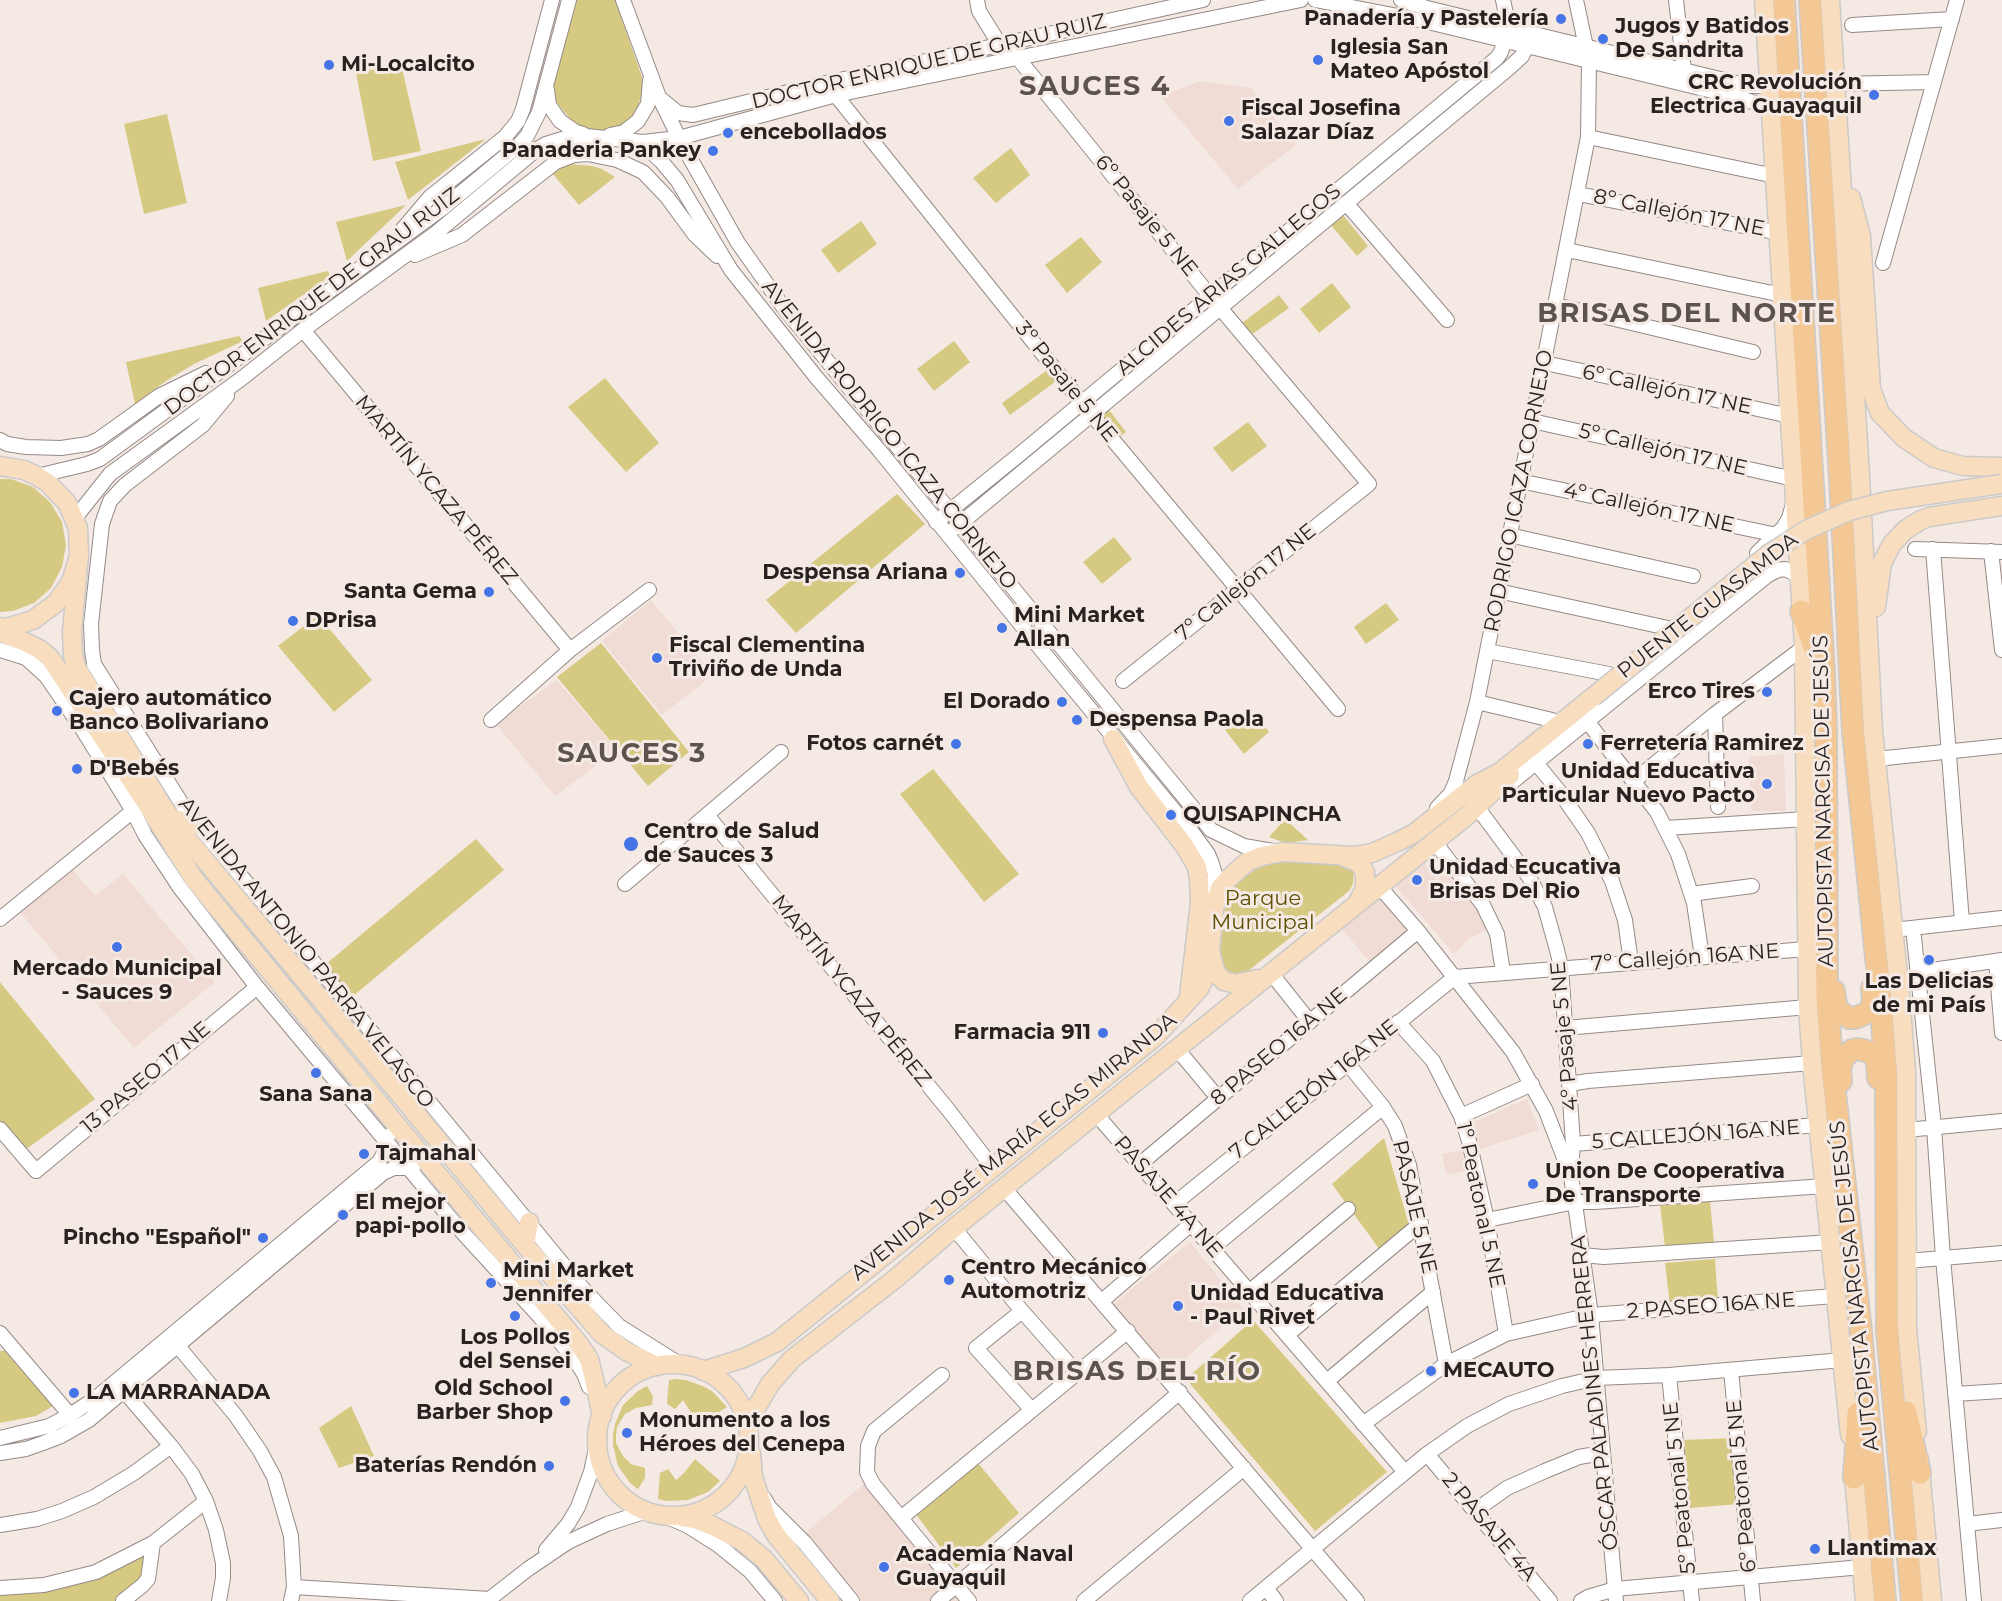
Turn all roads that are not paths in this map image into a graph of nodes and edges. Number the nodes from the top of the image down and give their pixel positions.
1 (552, 0) edge
2 (569, 0) edge
3 (623, 0) edge
4 (977, 0) edge
5 (1203, 0) edge
6 (1301, 0) edge
7 (1315, 0) edge
8 (1376, 0) edge
9 (1401, 0) edge
10 (1503, 0) edge
11 (1576, 0) edge
12 (1676, 0) edge
13 (1764, 0) edge
14 (1784, 0) edge
15 (1810, 0) edge
16 (1830, 0) edge
17 (1957, 0) edge
18 (1335, 1) edge
19 (1401, 16) junction
20 (1952, 19) junction
21 (1852, 25) dead end
22 (1507, 34) junction
23 (1000, 45) junction
24 (1527, 46) junction
25 (1586, 46) junction
26 (1017, 57) junction
27 (1589, 61) junction
28 (1684, 70) junction
29 (649, 72) junction
30 (1769, 78) junction
31 (547, 82) junction
32 (1934, 82) junction
33 (826, 83) junction
34 (1836, 84) junction
35 (836, 95) junction
36 (659, 97) junction
37 (1772, 117) junction
38 (587, 135) junction
39 (602, 136) junction
40 (1588, 137) junction
41 (679, 138) junction
42 (623, 139) junction
43 (1840, 153) junction
44 (1775, 176) junction
45 (1578, 194) junction
46 (1346, 203) junction
47 (1779, 233) junction
48 (387, 248) junction
49 (1567, 250) junction
50 (1883, 263) dead end
51 (392, 266) junction
52 (730, 270) junction
53 (1782, 295) junction
54 (1210, 296) junction
55 (1556, 305) junction
56 (1220, 308) junction
57 (1447, 320) dead end
58 (303, 330) junction
59 (1754, 352) dead end
60 (238, 358) junction
61 (1545, 363) junction
62 (241, 379) junction
63 (1082, 403) junction
64 (1092, 414) junction
65 (1790, 416) junction
66 (1532, 421) junction
67 (0, 440) edge
68 (0, 464) edge
69 (2002, 467) edge
70 (30, 473) junction
71 (1794, 480) junction
72 (1520, 481) junction
73 (1370, 484) joint
74 (2002, 484) edge
75 (2002, 491) edge
76 (1795, 500) junction
77 (2002, 506) edge
78 (951, 511) junction
79 (75, 518) junction
80 (936, 522) junction
81 (961, 524) junction
82 (947, 534) junction
83 (1777, 535) junction
84 (1509, 536) junction
85 (1915, 549) dead end
86 (1933, 549) junction
87 (1997, 552) edge
88 (79, 556) junction
89 (1693, 576) dead end
90 (1799, 579) junction
91 (649, 590) dead end
92 (1238, 590) junction
93 (1498, 591) junction
94 (1801, 611) junction
95 (0, 627) edge
96 (1668, 628) junction
97 (0, 633) edge
98 (1804, 647) junction
99 (0, 650) edge
100 (570, 650) junction
101 (2002, 650) edge
102 (1487, 651) junction
103 (1869, 662) junction
104 (1610, 674) junction
105 (1824, 674) junction
106 (1123, 681) dead end
107 (1595, 700) junction
108 (1477, 702) junction
109 (1338, 709) dead end
110 (1715, 714) junction
111 (491, 720) dead end
112 (1552, 720) junction
113 (1587, 721) junction
114 (1113, 739) junction
115 (2002, 746) edge
116 (1949, 751) junction
117 (782, 752) dead end
118 (1876, 759) junction
119 (1536, 763) junction
120 (1634, 781) junction
121 (1477, 784) junction
122 (139, 806) junction
123 (1718, 807) dead end
124 (1474, 812) junction
125 (706, 815) junction
126 (170, 818) junction
127 (1806, 819) junction
128 (199, 825) junction
129 (1666, 828) junction
130 (1413, 834) junction
131 (1434, 841) junction
132 (1283, 852) junction
133 (1342, 856) junction
134 (624, 884) dead end
135 (1379, 886) junction
136 (1752, 886) dead end
137 (1691, 894) junction
138 (1357, 903) junction
139 (1214, 909) junction
140 (2002, 918) edge
141 (0, 920) edge
142 (1962, 922) junction
143 (1873, 925) junction
144 (1827, 926) junction
145 (1913, 928) junction
146 (1893, 930) junction
147 (1418, 931) junction
148 (1807, 949) junction
149 (1210, 953) junction
150 (1702, 957) junction
151 (1999, 960) edge
152 (1630, 962) junction
153 (1561, 967) junction
154 (1503, 972) junction
155 (1918, 972) junction
156 (1269, 974) junction
157 (1455, 976) junction
158 (257, 987) junction
159 (1189, 1001) junction
160 (1808, 1007) junction
161 (1310, 1022) junction
162 (1398, 1022) junction
163 (1565, 1028) junction
164 (2002, 1032) edge
165 (1177, 1049) junction
166 (1812, 1063) junction
167 (1347, 1064) junction
168 (1532, 1084) junction
169 (1569, 1084) junction
170 (1218, 1098) junction
171 (1383, 1107) junction
172 (1096, 1114) junction
173 (1461, 1116) junction
174 (392, 1119) junction
175 (2002, 1121) edge
176 (1818, 1125) junction
177 (1934, 1127) junction
178 (0, 1129) edge
179 (1906, 1130) junction
180 (387, 1141) junction
181 (1573, 1144) junction
182 (1886, 1146) junction
183 (1841, 1149) junction
184 (1140, 1164) junction
185 (408, 1168) junction
186 (993, 1168) junction
187 (433, 1169) junction
188 (1571, 1176) junction
189 (1825, 1186) junction
190 (1004, 1188) junction
191 (1575, 1202) junction
192 (1174, 1204) junction
193 (1347, 1209) dead end
194 (1486, 1220) junction
195 (528, 1222) junction
196 (1421, 1223) junction
197 (1191, 1224) junction
198 (954, 1228) junction
199 (1831, 1242) junction
200 (525, 1245) junction
201 (1212, 1248) junction
202 (2002, 1253) edge
203 (1582, 1255) junction
204 (1943, 1257) junction
205 (1907, 1261) junction
206 (1250, 1292) junction
207 (1433, 1292) junction
208 (1835, 1296) junction
209 (1102, 1301) junction
210 (1022, 1311) junction
211 (1591, 1315) junction
212 (1128, 1331) junction
213 (0, 1333) edge
214 (1506, 1334) junction
215 (1287, 1335) junction
216 (173, 1341) junction
217 (1888, 1341) junction
218 (1862, 1343) junction
219 (12, 1347) junction
220 (0, 1356) edge
221 (1843, 1360) junction
222 (1446, 1364) junction
223 (681, 1365) junction
224 (657, 1366) junction
225 (1731, 1370) junction
226 (703, 1371) junction
227 (1076, 1372) junction
228 (942, 1375) dead end
229 (1669, 1375) junction
230 (1597, 1378) junction
231 (1327, 1382) junction
232 (124, 1391) junction
233 (2002, 1391) edge
234 (1180, 1392) junction
235 (1955, 1394) junction
236 (1031, 1409) junction
237 (70, 1415) junction
238 (748, 1422) junction
239 (1363, 1424) junction
240 (599, 1429) junction
241 (0, 1437) edge
242 (750, 1441) junction
243 (171, 1446) junction
244 (1602, 1453) junction
245 (0, 1454) edge
246 (1427, 1454) junction
247 (1244, 1468) junction
248 (1405, 1472) junction
249 (1920, 1473) junction
250 (753, 1477) junction
251 (1854, 1478) junction
252 (206, 1501) junction
253 (1476, 1510) junction
254 (664, 1514) junction
255 (901, 1518) junction
256 (2002, 1520) edge
257 (1967, 1524) junction
258 (0, 1525) edge
259 (153, 1543) junction
260 (1312, 1549) junction
261 (1862, 1568) junction
262 (528, 1569) junction
263 (1750, 1578) junction
264 (1690, 1582) junction
265 (957, 1586) junction
266 (0, 1588) edge
267 (1266, 1588) junction
268 (293, 1594) edge
269 (1615, 1595) edge
270 (488, 1600) edge
271 (123, 1601) edge
272 (219, 1601) edge
273 (775, 1601) edge
274 (799, 1601) edge
275 (830, 1601) edge
276 (852, 1601) edge
277 (938, 1601) edge
278 (969, 1601) edge
279 (1084, 1601) edge
280 (1250, 1601) edge
281 (1276, 1601) edge
282 (1357, 1601) edge
283 (1550, 1601) edge
284 (1581, 1601) edge
285 (1692, 1601) edge
286 (1753, 1601) edge
287 (1865, 1601) edge
288 (1885, 1601) edge
289 (1912, 1601) edge
290 (1932, 1601) edge
291 (1974, 1601) edge

1 - 48 street
2 - 31 street
3 - 29 street, AVENIDA RODRIGO ICAZA CORNEJO
4 - 23 street, 6º Pasaje 5 NE
5 - 23 street, DOCTOR ENRIQUE DE GRAU RUIZ
6 - 26 street, DOCTOR ENRIQUE DE GRAU RUIZ
7 - 18 street
8 - 19 street
9 - 22 street
10 - 22 street
11 - 25 street, RODRIGO ICAZA CORNEJO
12 - 28 street
13 - 30 main road, AUTOPISTA NARCISA DE JESÚS
14 - 105 highway, AUTOPISTA NARCISA DE JESÚS
15 - 143 highway, AUTOPISTA NARCISA DE JESÚS
16 - 34 main road
17 - 20 street
18 - 19 street
19 - 22 street
20 - 21 street
20 - 32 street
22 - 24 street
22 - 25 street
22 - 54 street, ALCIDES ARIAS GALLEGOS
23 - 26 street, 6º Pasaje 5 NE
23 - 33 street, DOCTOR ENRIQUE DE GRAU RUIZ
24 - 27 street
24 - 46 street, ALCIDES ARIAS GALLEGOS
25 - 27 street, RODRIGO ICAZA CORNEJO
25 - 28 street
26 - 35 street, DOCTOR ENRIQUE DE GRAU RUIZ
26 - 54 street, 6º Pasaje 5 NE
27 - 37 street
27 - 40 street, RODRIGO ICAZA CORNEJO
28 - 30 street
29 - 36 street, AVENIDA RODRIGO ICAZA CORNEJO
29 - 39 street
30 - 37 main road, AUTOPISTA NARCISA DE JESÚS
31 - 38 street
31 - 48 street, DOCTOR ENRIQUE DE GRAU RUIZ
32 - 34 street
32 - 50 street
33 - 35 street, 3º Pasaje 5 NE
33 - 36 street, DOCTOR ENRIQUE DE GRAU RUIZ
34 - 43 main road
35 - 41 street, DOCTOR ENRIQUE DE GRAU RUIZ
35 - 63 street, 3º Pasaje 5 NE
36 - 41 street, AVENIDA RODRIGO ICAZA CORNEJO
37 - 44 main road, AUTOPISTA NARCISA DE JESÚS
38 - 39 street, DOCTOR ENRIQUE DE GRAU RUIZ
38 - 51 street, DOCTOR ENRIQUE DE GRAU RUIZ
39 - 42 street, DOCTOR ENRIQUE DE GRAU RUIZ
40 - 44 street
40 - 45 street, RODRIGO ICAZA CORNEJO
41 - 42 street, DOCTOR ENRIQUE DE GRAU RUIZ
41 - 78 street, AVENIDA RODRIGO ICAZA CORNEJO
42 - 52 street, AVENIDA RODRIGO ICAZA CORNEJO
43 - 69 main road
43 - 103 main road
44 - 47 main road, AUTOPISTA NARCISA DE JESÚS
45 - 47 street, 8º Callejón 17 NE
45 - 49 street, RODRIGO ICAZA CORNEJO
46 - 56 street, ALCIDES ARIAS GALLEGOS
46 - 57 street
47 - 53 main road, AUTOPISTA NARCISA DE JESÚS
48 - 60 street, DOCTOR ENRIQUE DE GRAU RUIZ
49 - 53 street
49 - 55 street, RODRIGO ICAZA CORNEJO
51 - 52 street, DOCTOR ENRIQUE DE GRAU RUIZ
51 - 58 street, DOCTOR ENRIQUE DE GRAU RUIZ
52 - 80 street, AVENIDA RODRIGO ICAZA CORNEJO
53 - 65 main road, AUTOPISTA NARCISA DE JESÚS
54 - 56 street, 6º Pasaje 5 NE
54 - 63 street, ALCIDES ARIAS GALLEGOS
55 - 59 street
55 - 61 street, RODRIGO ICAZA CORNEJO
56 - 64 street, ALCIDES ARIAS GALLEGOS
56 - 73 street, 6º Pasaje 5 NE
58 - 62 street, DOCTOR ENRIQUE DE GRAU RUIZ
58 - 100 street, MARTÍN YCAZA PÉREZ
60 - 67 street
60 - 70 street, DOCTOR ENRIQUE DE GRAU RUIZ
61 - 65 street, 6º Callejón 17 NE
61 - 66 street, RODRIGO ICAZA CORNEJO
62 - 79 street, DOCTOR ENRIQUE DE GRAU RUIZ
62 - 128 street, AVENIDA ANTONIO PARRA VELASCO
63 - 64 street, 3º Pasaje 5 NE
63 - 78 street, ALCIDES ARIAS GALLEGOS
64 - 81 street, ALCIDES ARIAS GALLEGOS
64 - 92 street, 3º Pasaje 5 NE
65 - 71 main road, AUTOPISTA NARCISA DE JESÚS
66 - 71 street, 5º Callejón 17 NE
66 - 72 street, RODRIGO ICAZA CORNEJO
68 - 70 main road
70 - 79 main road
71 - 76 main road, AUTOPISTA NARCISA DE JESÚS
72 - 83 street, 4º Callejón 17 NE
72 - 84 street, RODRIGO ICAZA CORNEJO
73 - 92 street, 7º Callejón 17 NE
74 - 107 main road, PUENTE GUASAMDA, bridge
75 - 107 main road, PUENTE GUASAMDA
76 - 83 street
76 - 90 main road, AUTOPISTA NARCISA DE JESÚS
77 - 103 main road
78 - 80 street, ALCIDES ARIAS GALLEGOS
78 - 81 street, AVENIDA RODRIGO ICAZA CORNEJO
79 - 88 main road
80 - 82 street, AVENIDA RODRIGO ICAZA CORNEJO
81 - 82 street, ALCIDES ARIAS GALLEGOS
81 - 132 street, AVENIDA RODRIGO ICAZA CORNEJO
82 - 114 street, AVENIDA RODRIGO ICAZA CORNEJO
83 - 96 street
84 - 89 street
84 - 93 street, RODRIGO ICAZA CORNEJO
85 - 86 street
86 - 87 street
86 - 116 street
87 - 101 street
88 - 95 main road
88 - 126 main road, AVENIDA ANTONIO PARRA VELASCO
90 - 94 main road, AUTOPISTA NARCISA DE JESÚS
90 - 113 street
91 - 100 street
92 - 106 street, 7º Callejón 17 NE
92 - 109 street, 3º Pasaje 5 NE
93 - 96 street
93 - 102 street, RODRIGO ICAZA CORNEJO
94 - 98 main road, AUTOPISTA NARCISA DE JESÚS
94 - 105 highway
96 - 104 street
97 - 122 main road, AVENIDA ANTONIO PARRA VELASCO
98 - 110 street
98 - 127 main road, AUTOPISTA NARCISA DE JESÚS
99 - 122 street, AVENIDA ANTONIO PARRA VELASCO
100 - 111 street
102 - 104 street
102 - 108 street, RODRIGO ICAZA CORNEJO
103 - 118 main road
104 - 112 street
105 - 144 highway, AUTOPISTA NARCISA DE JESÚS
107 - 121 main road, AVENIDA JOSÉ MARÍA EGAS MIRANDA
107 - 124 main road, AVENIDA JOSÉ MARÍA EGAS MIRANDA
108 - 112 street
108 - 130 street, RODRIGO ICAZA CORNEJO
110 - 120 street
110 - 123 street
112 - 121 street
113 - 119 street
113 - 120 street
114 - 139 street, AVENIDA RODRIGO ICAZA CORNEJO
114 - 159 main road
115 - 116 street
116 - 118 street
116 - 142 street
117 - 125 street
118 - 146 main road
119 - 124 street
119 - 152 street
120 - 129 street
121 - 130 main road, AVENIDA JOSÉ MARÍA EGAS MIRANDA
122 - 141 street
122 - 158 street, AVENIDA ANTONIO PARRA VELASCO
122 - 174 main road, AVENIDA ANTONIO PARRA VELASCO
124 - 131 main road, AVENIDA JOSÉ MARÍA EGAS MIRANDA
124 - 153 street, 4º Pasaje 5 NE
125 - 134 street
125 - 186 street, MARTÍN YCAZA PÉREZ
126 - 128 main road
126 - 200 main road, AVENIDA ANTONIO PARRA VELASCO
127 - 129 street
127 - 148 main road, AUTOPISTA NARCISA DE JESÚS
128 - 195 street, AVENIDA ANTONIO PARRA VELASCO
129 - 137 street
130 - 133 main road, AVENIDA JOSÉ MARÍA EGAS MIRANDA
131 - 135 main road, AVENIDA JOSÉ MARÍA EGAS MIRANDA
131 - 154 street
132 - 133 main road, AVENIDA JOSÉ MARÍA EGAS MIRANDA
132 - 139 main road, AVENIDA JOSÉ MARÍA EGAS MIRANDA
133 - 138 main road
135 - 138 main road, AVENIDA JOSÉ MARÍA EGAS MIRANDA
135 - 147 street, ÓSCAR PALADINES HERRERA
136 - 137 street
137 - 150 street
138 - 156 main road, AVENIDA JOSÉ MARÍA EGAS MIRANDA
139 - 149 main road, AVENIDA JOSÉ MARÍA EGAS MIRANDA
140 - 142 street
142 - 145 street
143 - 144 highway
143 - 182 highway, AUTOPISTA NARCISA DE JESÚS
144 - 183 highway, AUTOPISTA NARCISA DE JESÚS
145 - 146 street
145 - 155 street
146 - 179 main road
147 - 157 street, ÓSCAR PALADINES HERRERA
147 - 161 street, 8 PASEO 16A NE
148 - 150 street, 7º Callejón 16A NE
148 - 160 main road, AUTOPISTA NARCISA DE JESÚS
149 - 156 main road
149 - 159 main road, AVENIDA JOSÉ MARÍA EGAS MIRANDA
150 - 152 street, 7º Callejón 16A NE
151 - 155 street
151 - 164 street
152 - 153 street, 7º Callejón 16A NE
153 - 154 street, 7º Callejón 16A NE
153 - 163 street, 4º Pasaje 5 NE
154 - 157 street, 7º Callejón 16A NE
155 - 177 street
156 - 161 street
156 - 165 main road, AVENIDA JOSÉ MARÍA EGAS MIRANDA
157 - 162 street, 7 CALLEJÓN 16A NE
157 - 168 street, ÓSCAR PALADINES HERRERA
158 - 178 street, 13 PASEO 17 NE
158 - 180 street, AVENIDA ANTONIO PARRA VELASCO
159 - 186 main road, AVENIDA JOSÉ MARÍA EGAS MIRANDA
160 - 163 street
160 - 166 main road, AUTOPISTA NARCISA DE JESÚS
161 - 170 street, 8 PASEO 16A NE
162 - 167 street, 7 CALLEJÓN 16A NE
162 - 173 street, 1º Peatonal 5 NE
163 - 169 street, 4º Pasaje 5 NE
165 - 170 street
165 - 172 main road, AVENIDA JOSÉ MARÍA EGAS MIRANDA
166 - 169 street
166 - 176 main road, AUTOPISTA NARCISA DE JESÚS
167 - 171 street, PASAJE 5 NE
167 - 192 street, 7 CALLEJÓN 16A NE
168 - 173 street
168 - 188 street, ÓSCAR PALADINES HERRERA
169 - 181 street, 4º Pasaje 5 NE
170 - 184 street, 8 PASEO 16A NE
171 - 196 street, PASAJE 5 NE
171 - 201 street
172 - 184 street, PASAJE 4A NE
172 - 190 main road, AVENIDA JOSÉ MARÍA EGAS MIRANDA
173 - 194 street, 1º Peatonal 5 NE
174 - 180 street
174 - 187 main road, AVENIDA ANTONIO PARRA VELASCO
175 - 177 street
176 - 181 street, 5 CALLEJÓN 16A NE
176 - 189 main road, AUTOPISTA NARCISA DE JESÚS
177 - 179 street
177 - 204 street
179 - 205 main road
180 - 185 street, AVENIDA ANTONIO PARRA VELASCO
180 - 216 street
181 - 188 street, 4º Pasaje 5 NE
182 - 183 highway
182 - 217 highway, AUTOPISTA NARCISA DE JESÚS
183 - 218 highway, AUTOPISTA NARCISA DE JESÚS
184 - 192 street, PASAJE 4A NE
185 - 187 street
185 - 216 street
185 - 240 street, AVENIDA ANTONIO PARRA VELASCO
186 - 226 main road, AVENIDA JOSÉ MARÍA EGAS MIRANDA
187 - 240 main road, AVENIDA ANTONIO PARRA VELASCO
188 - 191 street, ÓSCAR PALADINES HERRERA
189 - 191 street
189 - 199 main road, AUTOPISTA NARCISA DE JESÚS
190 - 198 main road, AVENIDA JOSÉ MARÍA EGAS MIRANDA
190 - 209 street
191 - 194 street
191 - 203 street, ÓSCAR PALADINES HERRERA
192 - 197 street, PASAJE 4A NE
193 - 206 street
194 - 214 street, 1º Peatonal 5 NE
195 - 200 main road
195 - 223 street, AVENIDA ANTONIO PARRA VELASCO
196 - 207 street, PASAJE 5 NE
196 - 215 street
197 - 201 street, PASAJE 4A NE
197 - 209 street
198 - 210 street
198 - 238 main road, AVENIDA JOSÉ MARÍA EGAS MIRANDA
199 - 203 street
199 - 208 main road, AUTOPISTA NARCISA DE JESÚS
200 - 224 main road, AVENIDA ANTONIO PARRA VELASCO
201 - 206 street, PASAJE 4A NE
202 - 204 street
203 - 211 street, ÓSCAR PALADINES HERRERA
204 - 205 street
204 - 235 street
205 - 249 main road
206 - 215 street, PASAJE 4A NE
207 - 222 street, PASAJE 5 NE
207 - 231 street
208 - 211 street, 2 PASEO 16A NE
208 - 221 main road, AUTOPISTA NARCISA DE JESÚS
209 - 212 street
210 - 227 street
210 - 236 street
211 - 214 street, 2 PASEO 16A NE
211 - 230 street, ÓSCAR PALADINES HERRERA
212 - 227 street
212 - 234 street
213 - 219 street
214 - 222 street, 2 PASEO 16A NE
215 - 231 street, PASAJE 4A NE
216 - 232 street
216 - 237 street
216 - 268 street
217 - 249 highway
217 - 289 highway, AUTOPISTA NARCISA DE JESÚS
218 - 251 highway
218 - 288 highway, AUTOPISTA NARCISA DE JESÚS
219 - 220 street
219 - 237 street
221 - 225 street
221 - 251 main road, AUTOPISTA NARCISA DE JESÚS
222 - 239 street, 2 PASEO 16A NE
223 - 224 main road
223 - 226 main road
224 - 240 main road
225 - 229 street
225 - 263 street, 6º Peatonal 5 NE
226 - 238 main road
227 - 236 street
228 - 255 street
229 - 230 street
229 - 264 street, 5º Peatonal 5 NE
230 - 244 street, ÓSCAR PALADINES HERRERA
230 - 246 street
231 - 239 street, PASAJE 4A NE
232 - 243 street
232 - 245 street
233 - 235 street
234 - 247 street
234 - 265 street
235 - 257 street
236 - 255 street
237 - 241 street
238 - 242 main road
239 - 248 street, PASAJE 4A NE
240 - 254 main road
240 - 262 street
242 - 250 main road
242 - 254 main road
243 - 252 street
243 - 258 street
244 - 253 street
244 - 269 street, ÓSCAR PALADINES HERRERA
246 - 248 street
246 - 253 street, 2 PASAJE 4A
247 - 260 street
247 - 279 street
248 - 260 street
249 - 290 main road
250 - 275 main road
250 - 276 street
251 - 261 main road, AUTOPISTA NARCISA DE JESÚS
252 - 259 street
252 - 272 street
253 - 283 street, 2 PASAJE 4A
254 - 262 street
254 - 273 street
254 - 274 main road
255 - 265 street
256 - 257 street
257 - 291 street
259 - 266 street
259 - 271 street
260 - 267 street
260 - 282 street
261 - 263 street
261 - 287 main road, AUTOPISTA NARCISA DE JESÚS
262 - 270 street
263 - 264 street
263 - 286 street, 6º Peatonal 5 NE
264 - 269 street
264 - 285 street, 5º Peatonal 5 NE
265 - 277 street
265 - 278 street
267 - 280 street
267 - 281 street
268 - 270 street
269 - 284 street

